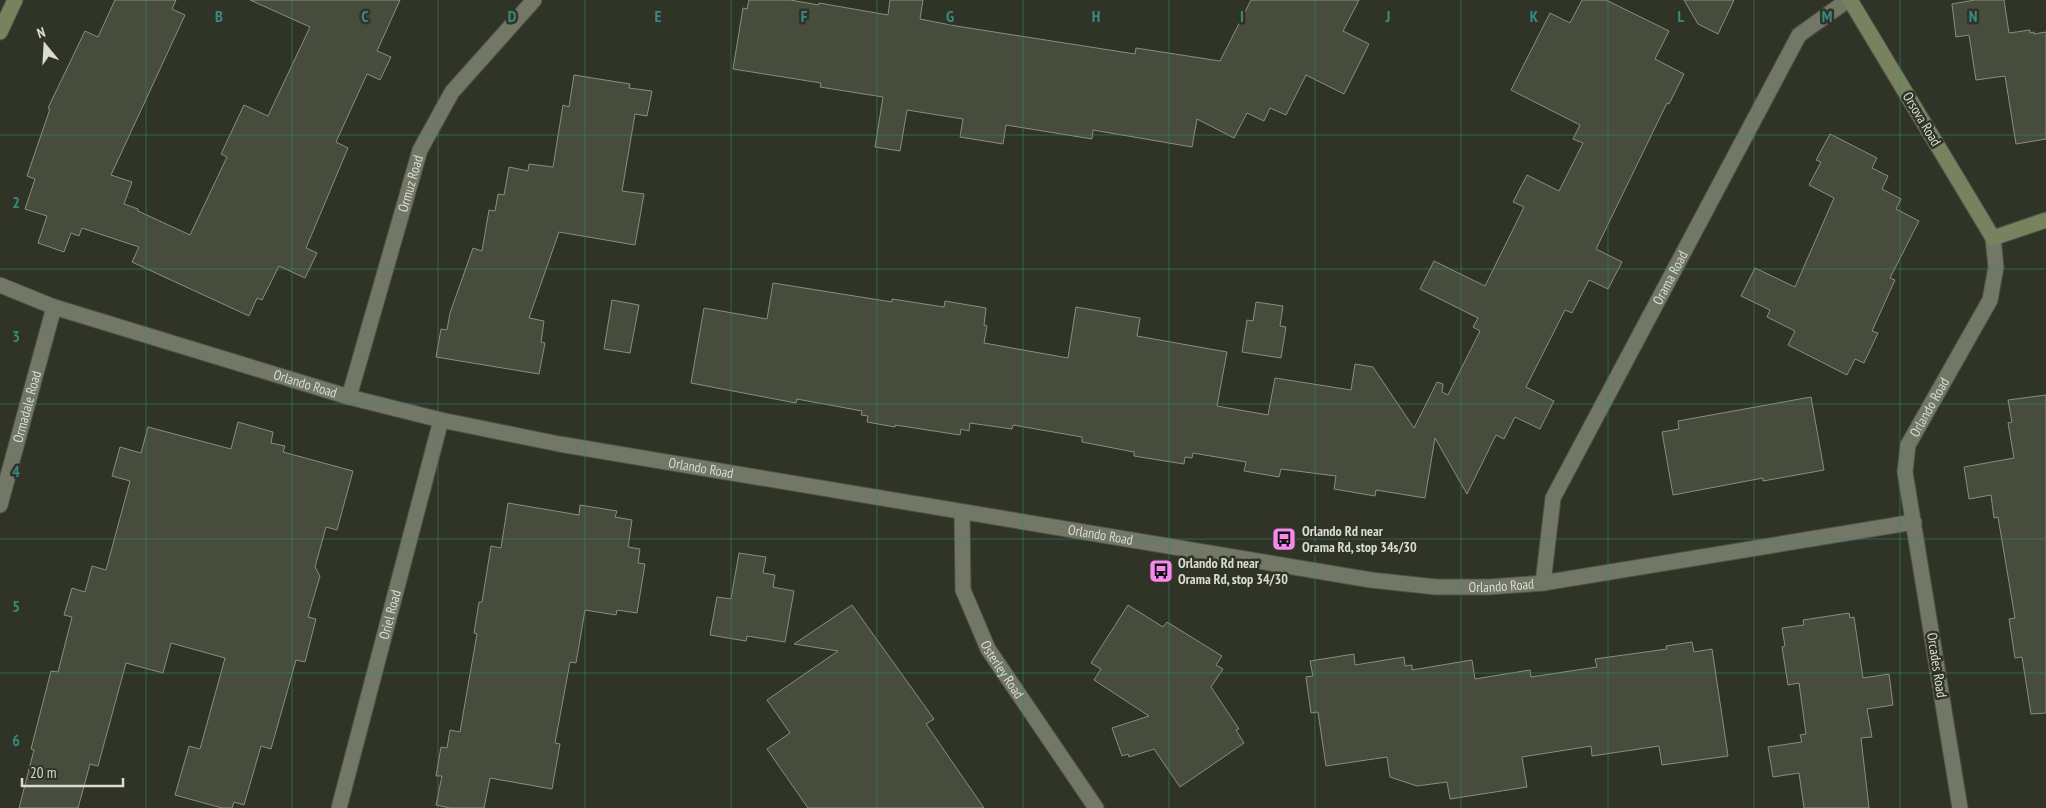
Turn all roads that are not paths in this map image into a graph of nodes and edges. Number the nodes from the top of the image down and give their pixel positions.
1 (15, 0) edge
2 (534, 0) edge
3 (1849, 0) edge
4 (0, 32) edge
5 (2046, 220) edge
6 (1993, 238) junction
7 (0, 285) edge
8 (54, 307) junction
9 (349, 397) junction
10 (441, 420) junction
11 (0, 505) edge
12 (962, 513) junction
13 (1914, 522) junction
14 (1543, 583) junction
15 (339, 808) edge
16 (1096, 808) edge
17 (1960, 808) edge

1 - 4 street
2 - 9 street, Ormuz Road
3 - 6 street, Orsova Road
3 - 14 street, Orama Road
5 - 6 street
6 - 13 street, Orlando Road
7 - 8 street, Orlando Road
8 - 9 street, Orlando Road
8 - 11 street, Ormadale Road
9 - 10 street, Orlando Road
10 - 12 street, Orlando Road
10 - 15 street, Oriel Road
12 - 14 street, Orlando Road
12 - 16 street, Osterley Road
13 - 14 street, Orlando Road
13 - 17 street, Orcades Road

